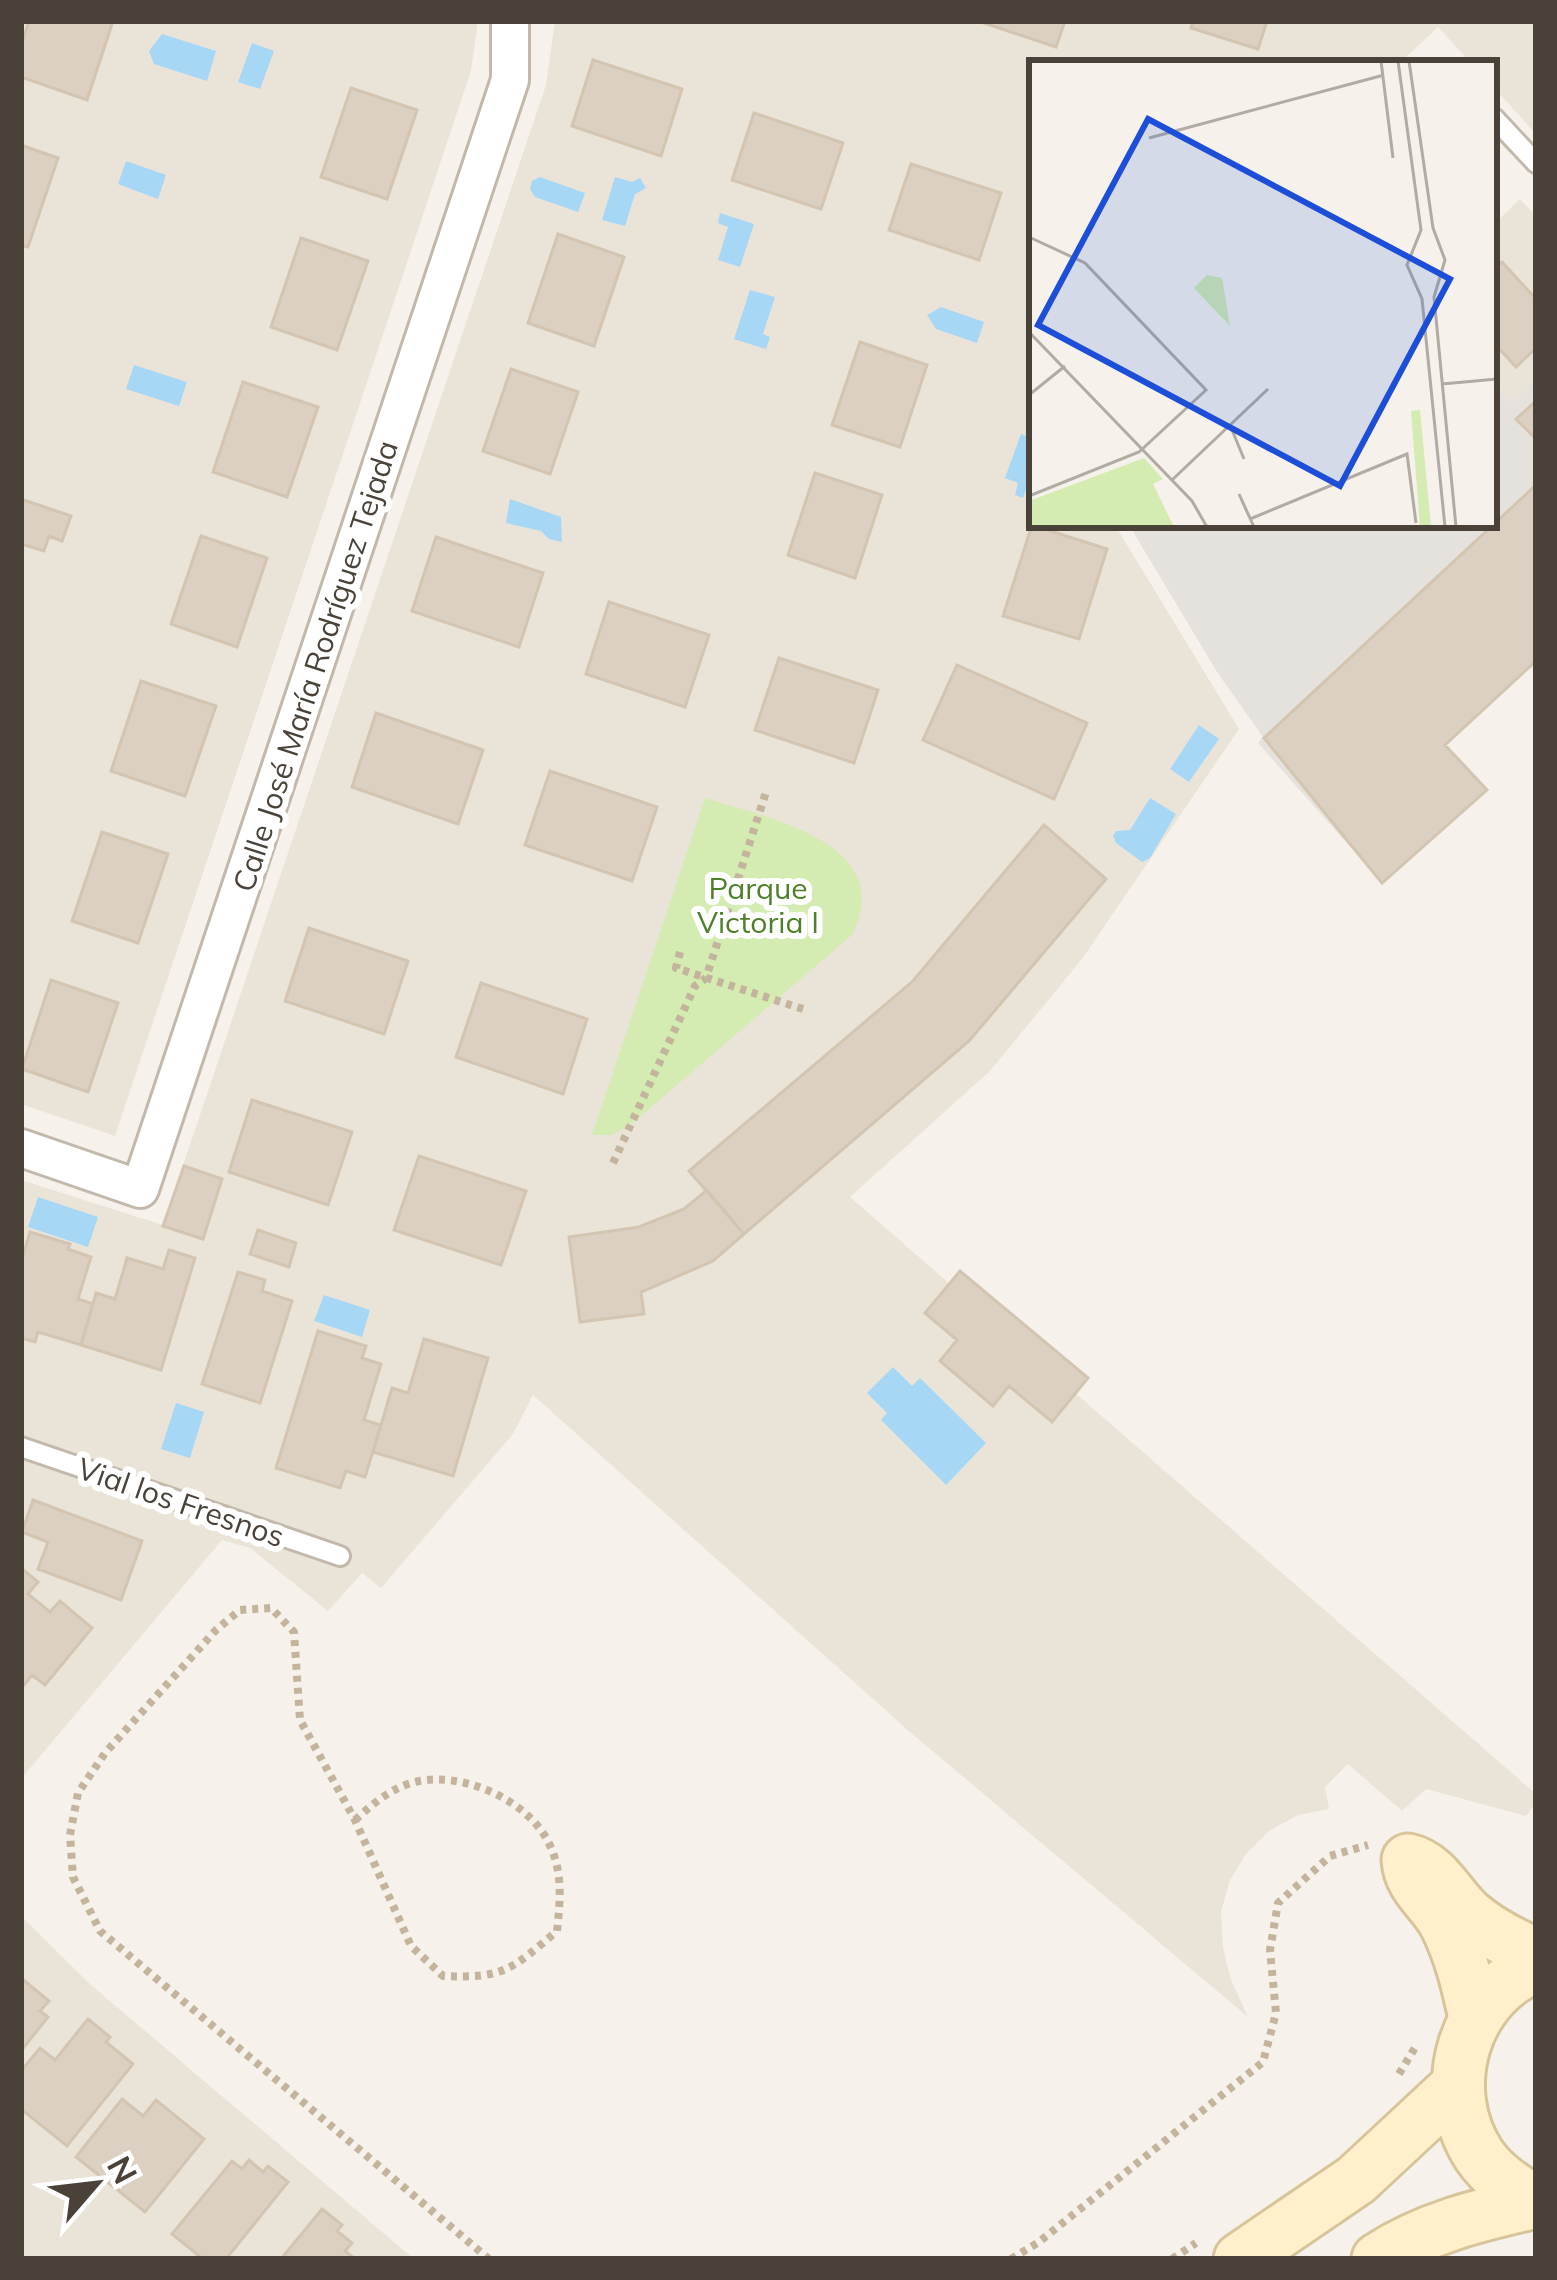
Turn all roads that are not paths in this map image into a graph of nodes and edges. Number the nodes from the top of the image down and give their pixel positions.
1 (510, 21) edge
2 (1497, 121) edge
3 (1536, 163) edge
4 (21, 1148) edge
5 (21, 1447) edge
6 (340, 1556) dead end
7 (1536, 1954) edge
8 (1536, 1966) edge
9 (1475, 2018) junction
10 (1458, 2085) junction
11 (1536, 2202) edge
12 (1224, 2247) edge
13 (1378, 2259) edge

1 - 4 street, Calle José María Rodríguez Tejada
2 - 3 lane
5 - 6 lane, Vial los Fresnos
7 - 9 street
8 - 9 street
9 - 10 street
10 - 11 street
10 - 12 street
11 - 13 street

